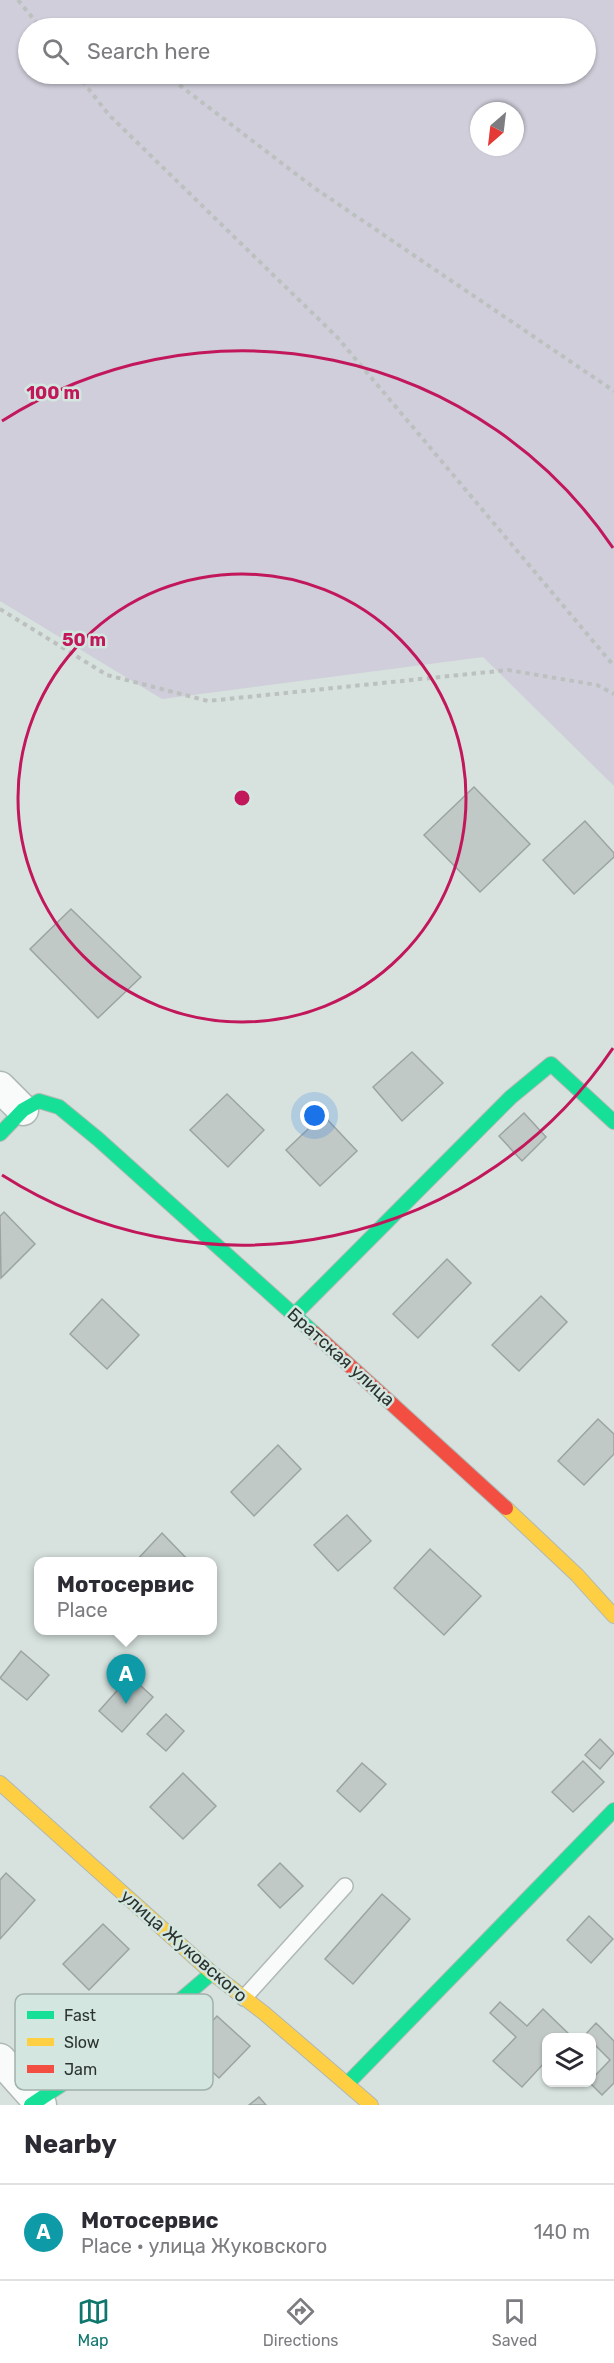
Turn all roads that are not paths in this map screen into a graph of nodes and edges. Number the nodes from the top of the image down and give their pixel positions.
1 (0, 1087) edge
2 (23, 1110) junction
3 (614, 1122) edge
4 (0, 1134) edge
5 (294, 1315) junction
6 (614, 1616) edge
7 (0, 1783) edge
8 (614, 1810) edge
9 (345, 1886) dead end
10 (212, 1973) junction
11 (187, 1994) edge
12 (244, 1998) junction
13 (0, 2059) edge
14 (15, 2078) edge
15 (347, 2084) junction
16 (25, 2090) edge
17 (56, 2090) edge
18 (36, 2104) edge
19 (371, 2105) edge

1 - 2 street
2 - 4 street
2 - 5 street, Братская улица
3 - 5 street
5 - 6 street, Братская улица
7 - 10 street, улица Жуковского
8 - 15 street
9 - 12 lane
10 - 11 street
10 - 12 street, улица Жуковского
12 - 15 street, улица Жуковского
13 - 14 street
15 - 19 street, улица Жуковского
16 - 18 street
17 - 18 street

